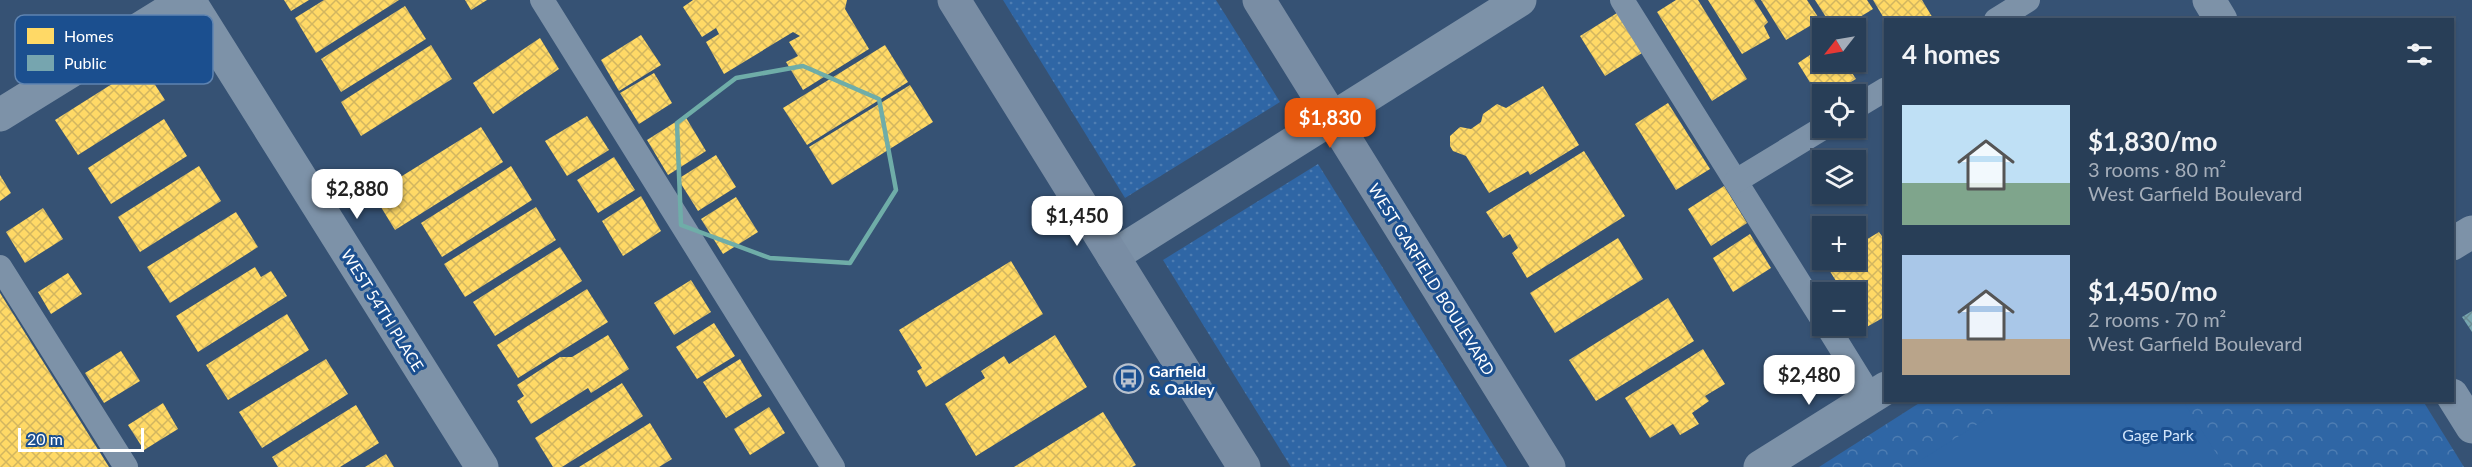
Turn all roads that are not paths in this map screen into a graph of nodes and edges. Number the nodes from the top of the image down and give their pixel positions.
1 (188, 0) edge
2 (542, 0) edge
3 (954, 0) edge
4 (1259, 0) edge
5 (1520, 0) edge
6 (1622, 0) edge
7 (2028, 0) edge
8 (2209, 0) edge
9 (163, 15) edge
10 (197, 15) edge
11 (1999, 18) edge
12 (2220, 18) edge
13 (213, 40) edge
14 (51, 84) edge
15 (1884, 89) edge
16 (1866, 101) edge
17 (0, 115) edge
18 (1332, 118) junction
19 (1812, 135) edge
20 (1736, 182) junction
21 (2472, 232) edge
22 (2454, 243) edge
23 (1113, 256) junction
24 (0, 267) edge
25 (1812, 303) edge
26 (1835, 336) edge
27 (1878, 392) edge
28 (2454, 398) edge
29 (2472, 427) edge
30 (126, 467) edge
31 (482, 467) edge
32 (833, 467) edge
33 (1244, 467) edge
34 (1549, 467) edge
35 (1760, 467) edge

1 - 9 street
1 - 10 street, WEST 54TH PLACE
2 - 32 lane
3 - 23 street
4 - 18 street, WEST GARFIELD BOULEVARD
5 - 18 street
6 - 20 lane
7 - 11 lane
8 - 12 street
13 - 31 street, WEST 54TH PLACE
14 - 17 street
15 - 16 lane
18 - 23 street
18 - 34 street, WEST GARFIELD BOULEVARD
19 - 20 lane
20 - 25 lane
21 - 22 street
23 - 33 street
24 - 30 lane
26 - 27 lane
27 - 35 street
28 - 29 street

